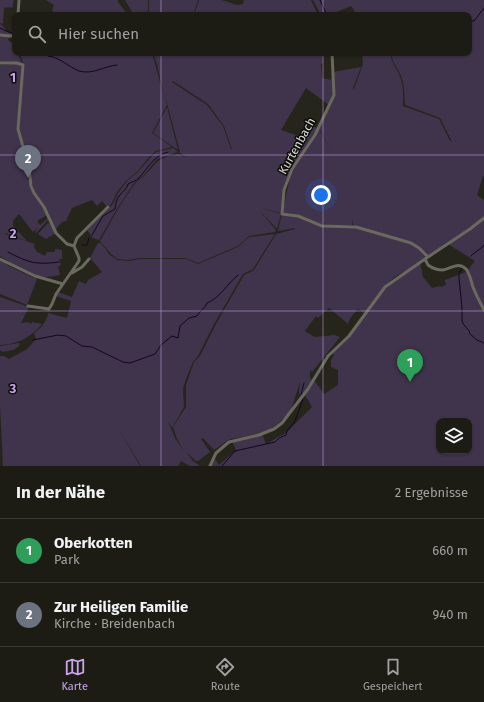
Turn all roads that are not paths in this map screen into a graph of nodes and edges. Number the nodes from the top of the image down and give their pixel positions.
1 (19, 0) edge
2 (18, 12) edge
3 (0, 35) edge
4 (12, 36) edge
5 (332, 56) edge
6 (0, 63) edge
7 (108, 207) dead end
8 (484, 218) edge
9 (74, 246) junction
10 (426, 258) junction
11 (0, 259) edge
12 (89, 259) dead end
13 (72, 272) junction
14 (63, 284) junction
15 (28, 306) dead end
16 (484, 310) edge
17 (210, 466) edge

1 - 2 street
3 - 4 street
5 - 10 street, Kurtenbach
6 - 9 street
7 - 9 street
8 - 10 street
9 - 13 street
10 - 16 street
10 - 17 street
11 - 14 street
12 - 13 street
13 - 14 street
14 - 15 street

